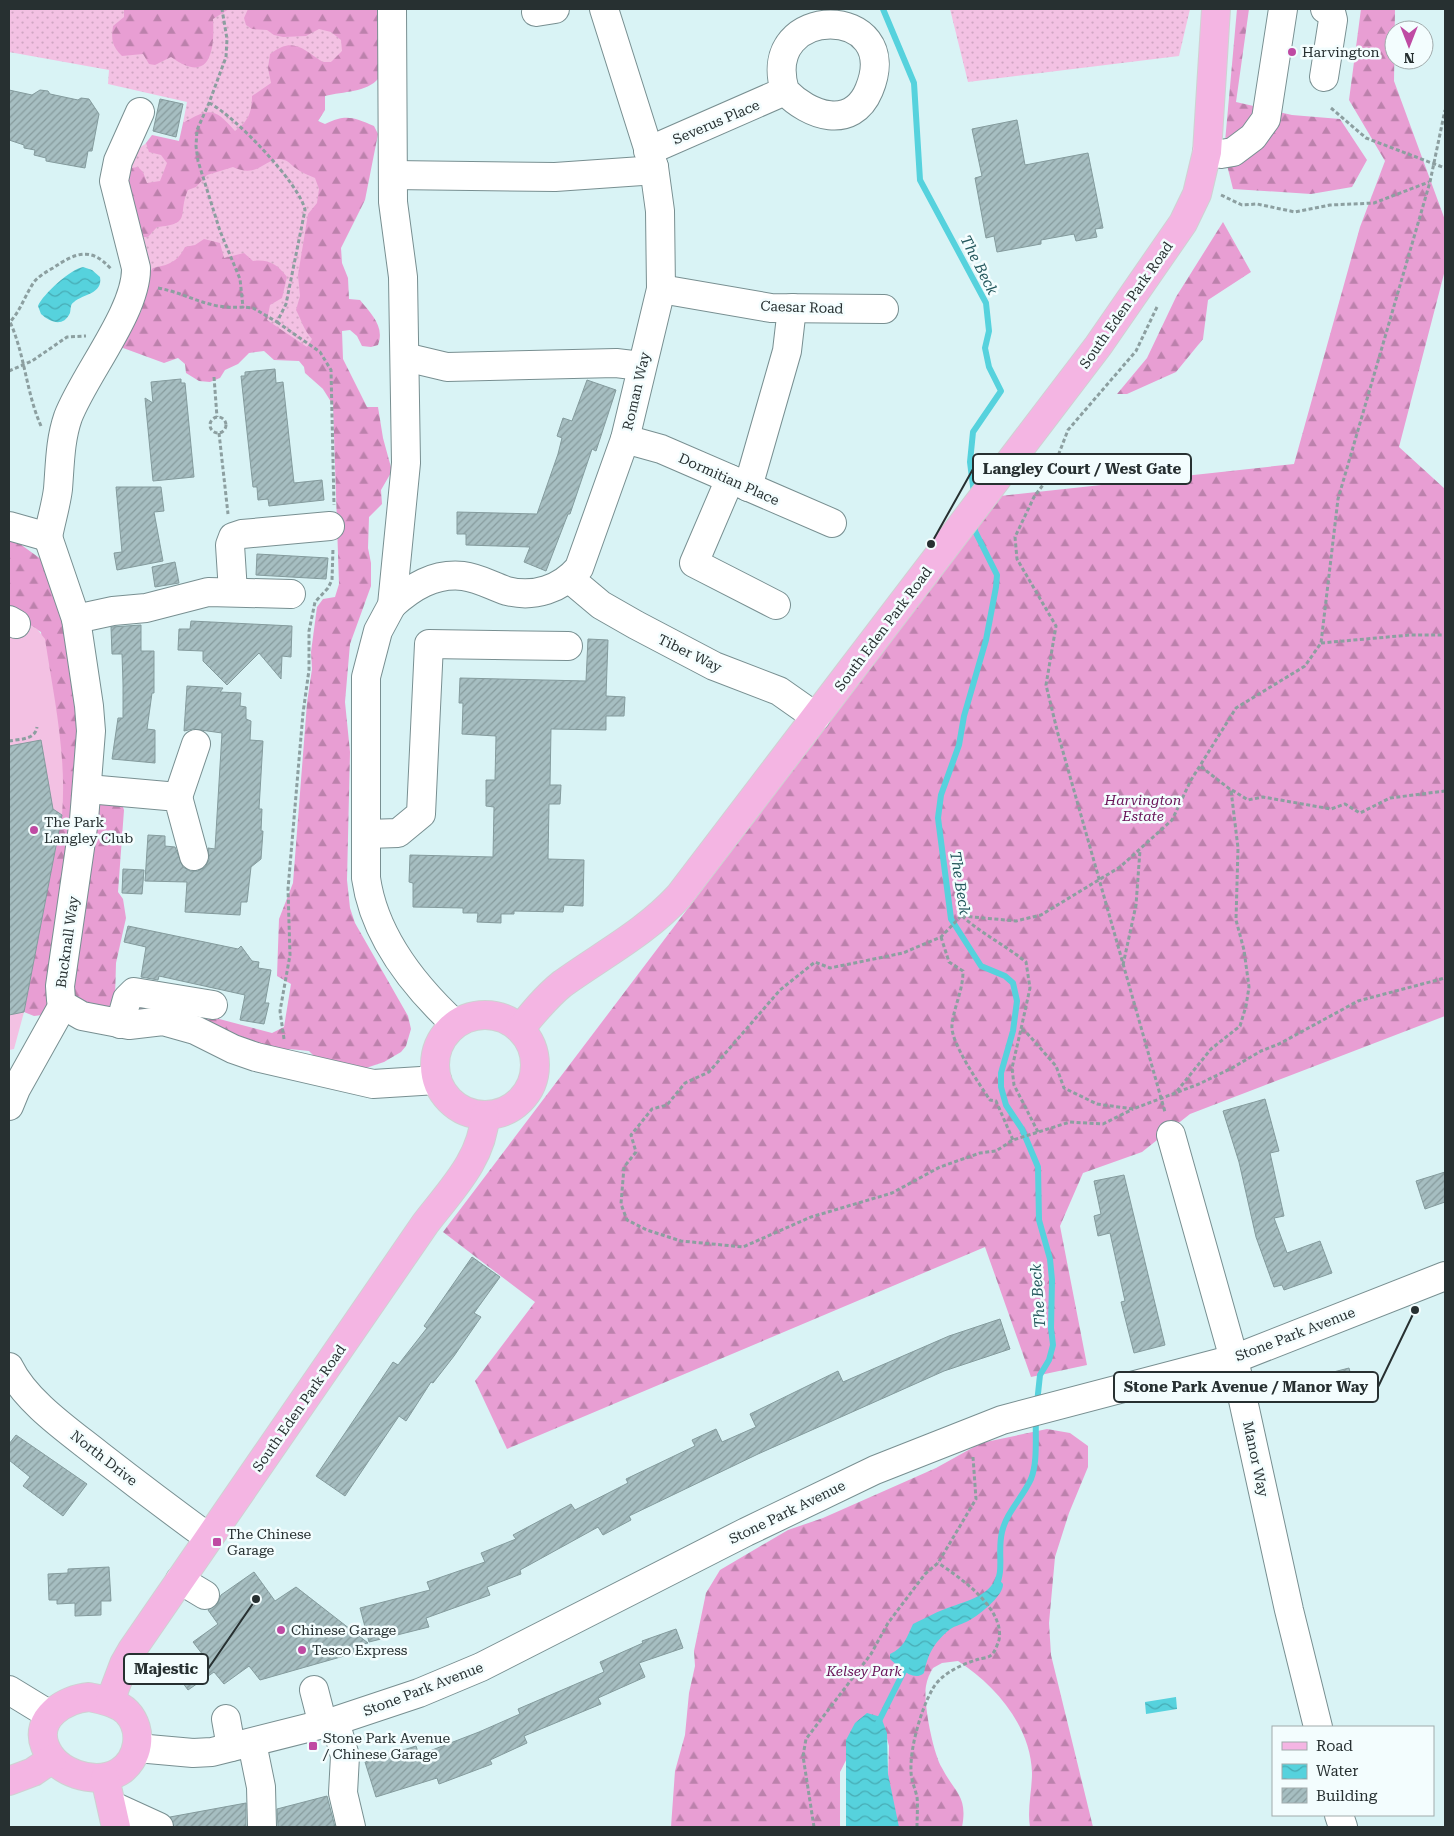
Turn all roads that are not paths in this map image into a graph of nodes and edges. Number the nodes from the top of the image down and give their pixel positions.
1 (392, 9) edge
2 (604, 9) edge
3 (1216, 9) edge
4 (1283, 9) edge
5 (1325, 9) edge
6 (1324, 77) dead end
7 (785, 91) dead end
8 (140, 112) dead end
9 (1208, 152) junction
10 (651, 159) junction
11 (393, 176) junction
12 (662, 289) junction
13 (792, 308) junction
14 (884, 308) dead end
15 (405, 357) junction
16 (641, 366) junction
17 (625, 439) junction
18 (739, 483) junction
19 (832, 523) dead end
20 (9, 526) edge
21 (332, 526) road end
22 (48, 537) junction
23 (570, 579) junction
24 (233, 592) junction
25 (291, 594) dead end
26 (392, 605) junction
27 (776, 605) dead end
28 (76, 619) junction
29 (568, 646) dead end
30 (816, 717) junction
31 (196, 744) dead end
32 (88, 789) junction
33 (178, 798) junction
34 (367, 834) junction
35 (194, 856) dead end
36 (63, 1005) junction
37 (212, 1005) dead end
38 (120, 1024) junction
39 (455, 1024) junction
40 (520, 1029) junction
41 (437, 1080) junction
42 (9, 1106) edge
43 (485, 1115) junction
44 (1171, 1135) road end
45 (1445, 1276) edge
46 (1234, 1359) junction
47 (9, 1368) edge
48 (209, 1538) junction
49 (180, 1580) junction
50 (205, 1595) dead end
51 (9, 1690) edge
52 (314, 1690) dead end
53 (110, 1701) junction
54 (50, 1716) junction
55 (226, 1719) dead end
56 (329, 1723) junction
57 (1318, 1726) edge
58 (241, 1745) junction
59 (137, 1748) junction
60 (52, 1759) junction
61 (105, 1778) junction
62 (9, 1781) edge
63 (115, 1817) edge
64 (159, 1827) edge
65 (262, 1827) edge
66 (351, 1827) edge

1 - 11 street
2 - 10 street, Roman Way
3 - 9 main road, South Eden Park Road
4 - 9 street
5 - 6 street
7 - 10 street, Severus Place
8 - 22 street
9 - 30 main road, South Eden Park Road
10 - 11 street, Severus Place
10 - 12 street, Roman Way
11 - 15 street
12 - 13 street, Caesar Road
12 - 16 street, Roman Way
13 - 14 street, Caesar Road
13 - 18 street
15 - 16 street
15 - 26 street
16 - 17 street, Roman Way
17 - 18 street, Dormitian Place
17 - 23 street, Roman Way
18 - 19 street, Dormitian Place
18 - 27 street
20 - 22 street
21 - 24 street
22 - 28 street, Bucknall Way
23 - 26 street
23 - 30 street, Tiber Way
24 - 25 street
24 - 28 street
26 - 34 street
28 - 32 street, Bucknall Way
29 - 34 street
30 - 40 main road, South Eden Park Road
31 - 33 street
32 - 33 street
32 - 36 street, Bucknall Way
33 - 35 street
34 - 39 street
36 - 38 street, Bucknall Way
36 - 42 street
37 - 38 street
38 - 41 street, Bucknall Way
39 - 40 main road
39 - 41 main road
40 - 43 main road
41 - 43 main road
43 - 48 main road, South Eden Park Road
44 - 46 street, Manor Way
45 - 46 street, Stone Park Avenue
46 - 56 street, Stone Park Avenue
46 - 57 street, Manor Way
47 - 48 street, North Drive
48 - 49 main road, South Eden Park Road
49 - 50 street
49 - 53 main road, South Eden Park Road
51 - 54 street
52 - 56 street
53 - 54 main road
53 - 59 main road
54 - 60 main road
55 - 58 street
56 - 58 street, Stone Park Avenue
56 - 66 street
58 - 59 street, Stone Park Avenue
58 - 65 street
59 - 61 main road
60 - 61 main road
60 - 62 main road
61 - 63 main road
63 - 64 street

